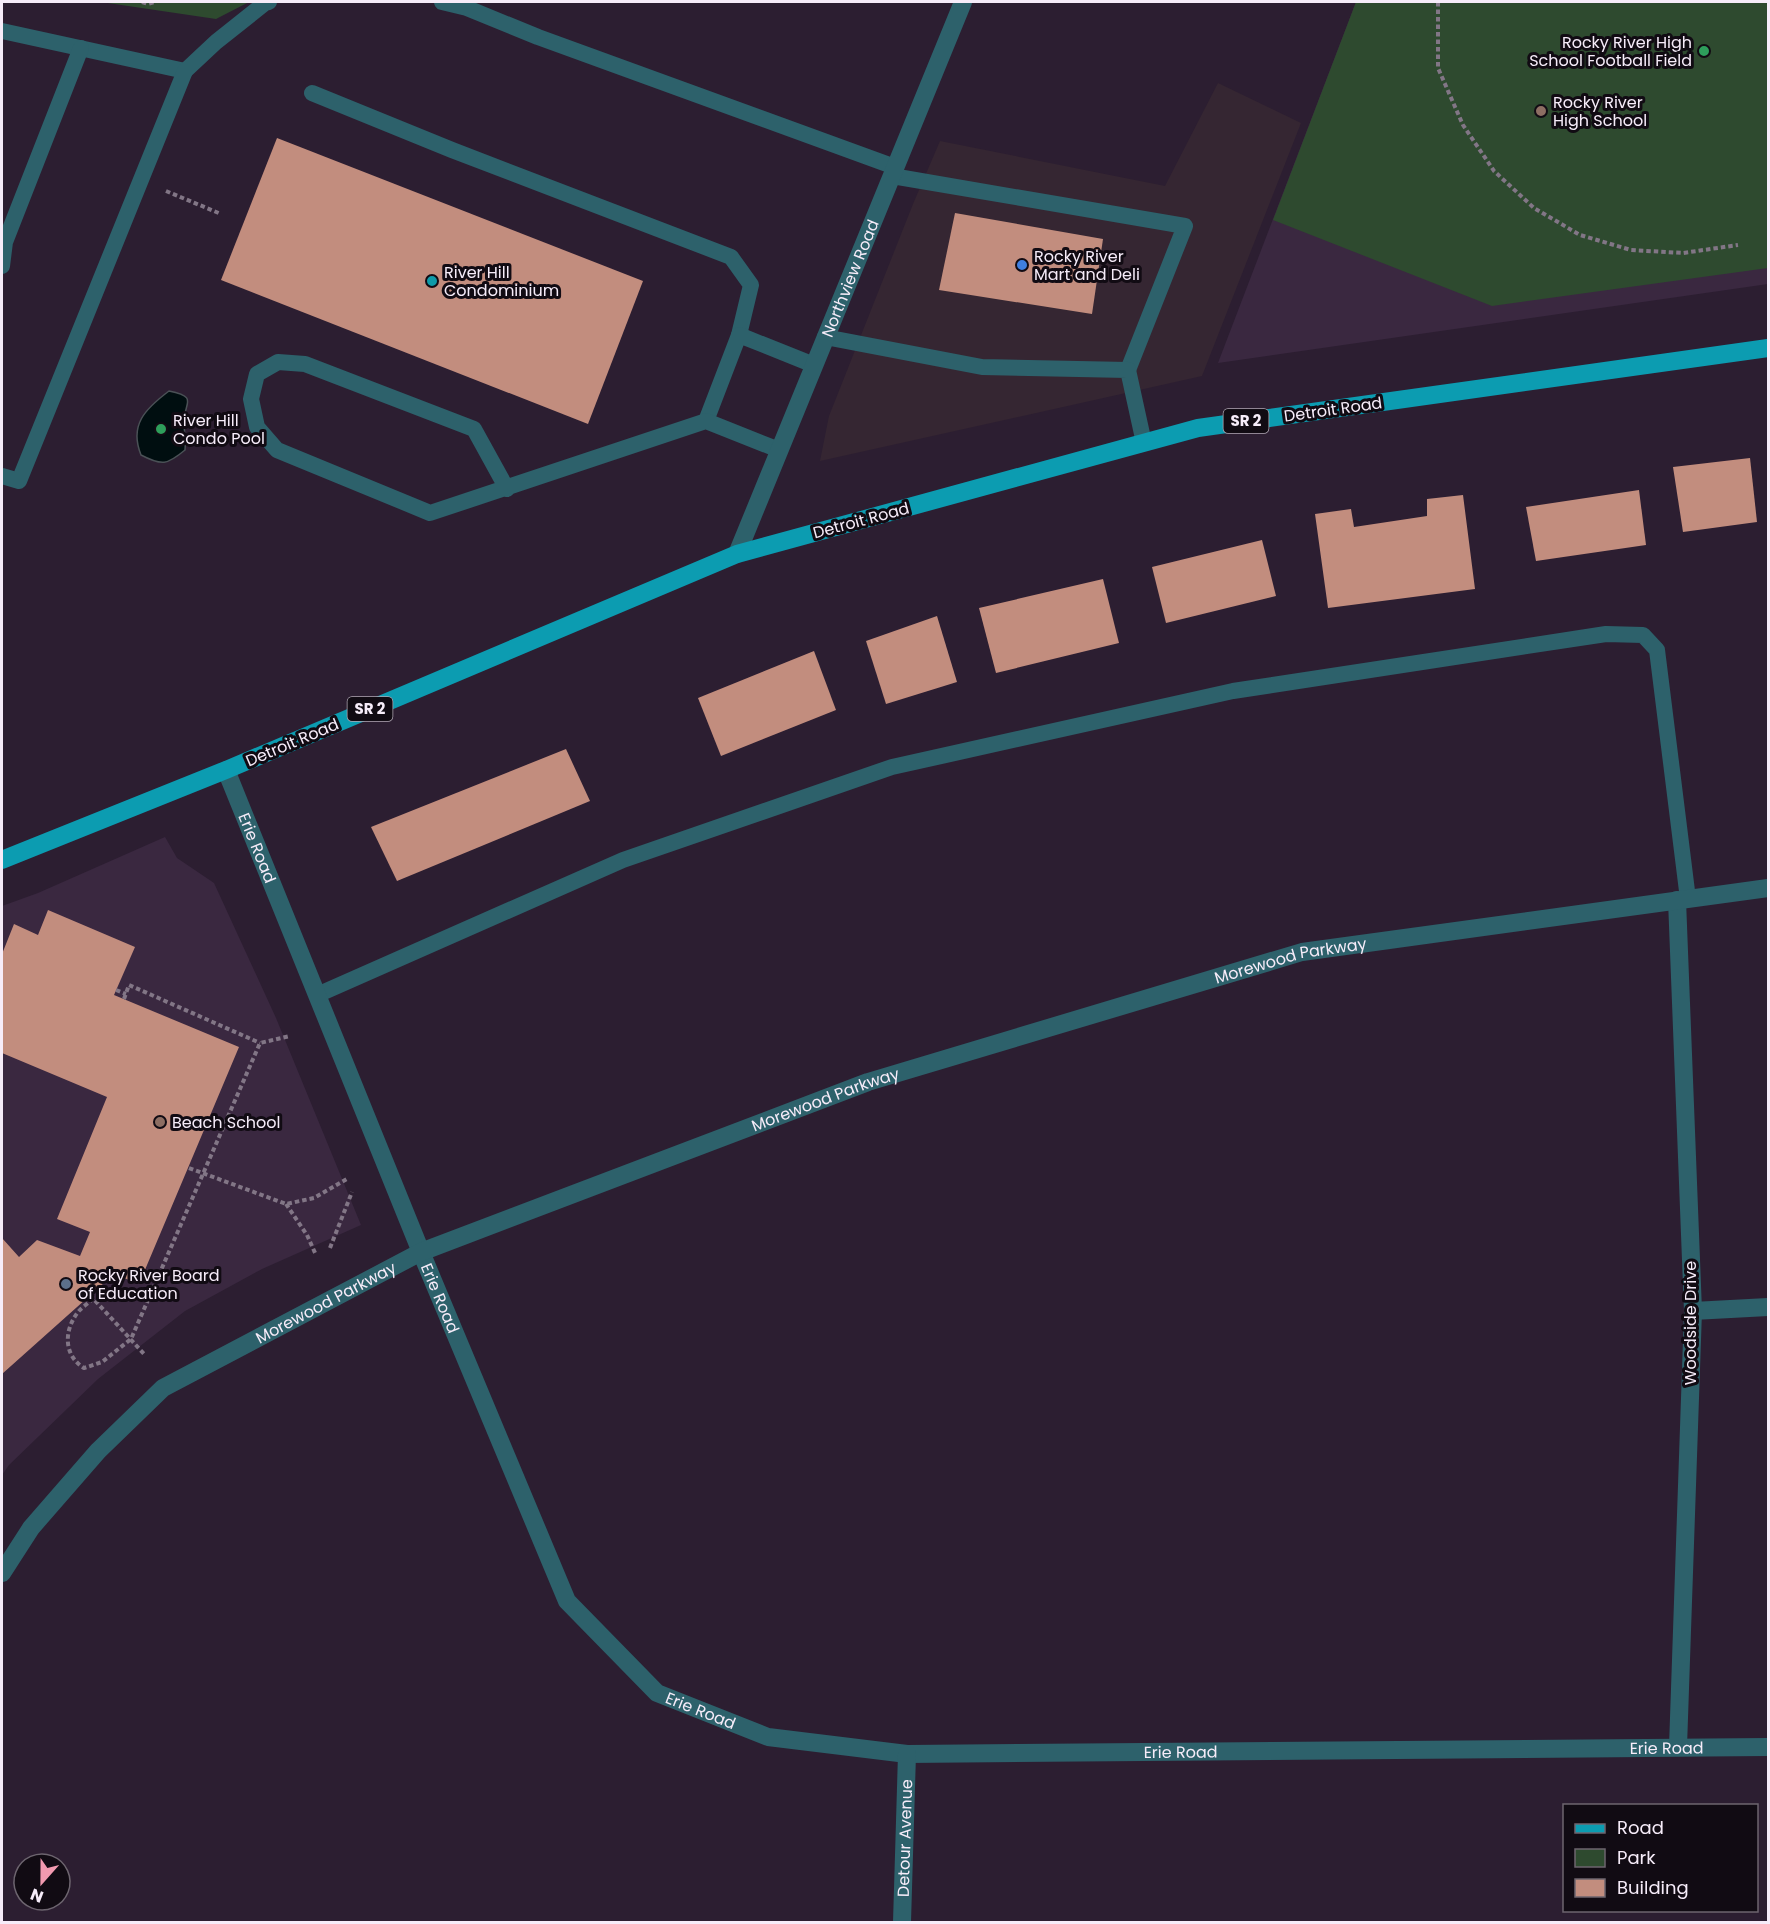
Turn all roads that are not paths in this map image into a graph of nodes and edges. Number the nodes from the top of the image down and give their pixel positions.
1 (269, 2) edge
2 (442, 2) edge
3 (963, 2) edge
4 (2, 31) edge
5 (81, 48) junction
6 (185, 71) junction
7 (312, 93) dead end
8 (893, 171) junction
9 (2, 266) edge
10 (739, 335) junction
11 (825, 338) junction
12 (1768, 348) edge
13 (814, 365) junction
14 (1128, 370) junction
15 (706, 421) junction
16 (1144, 443) junction
17 (779, 450) junction
18 (2, 476) edge
19 (507, 489) junction
20 (737, 554) junction
21 (226, 770) junction
22 (2, 860) edge
23 (1768, 888) edge
24 (1682, 900) junction
25 (317, 995) junction
26 (421, 1252) junction
27 (1768, 1307) edge
28 (1693, 1311) junction
29 (2, 1573) edge
30 (1768, 1746) edge
31 (1678, 1747) junction
32 (907, 1754) junction
33 (902, 1923) edge

1 - 6 lane
2 - 8 lane
3 - 8 street, Northview Road
4 - 5 lane
5 - 6 lane
5 - 9 lane
6 - 18 lane
7 - 10 lane
8 - 11 street, Northview Road
8 - 14 lane
10 - 13 lane
10 - 15 lane
11 - 13 street, Northview Road
11 - 14 lane
12 - 16 main road, Detroit Road / SR 2
13 - 17 street, Northview Road
14 - 16 lane
15 - 17 lane
15 - 19 lane
16 - 20 main road, Detroit Road / SR 2
17 - 20 street, Northview Road
19 - 19 lane
20 - 21 main road, Detroit Road / SR 2
21 - 22 main road, Detroit Road / SR 2
21 - 25 street, Erie Road
23 - 24 street, Morewood Parkway
24 - 25 lane
24 - 26 street, Morewood Parkway
24 - 28 street, Woodside Drive
25 - 26 street, Erie Road
26 - 29 street, Morewood Parkway
26 - 32 street, Erie Road
27 - 28 street
28 - 31 street, Woodside Drive
30 - 31 street, Erie Road
31 - 32 street, Erie Road
32 - 33 street, Detour Avenue

